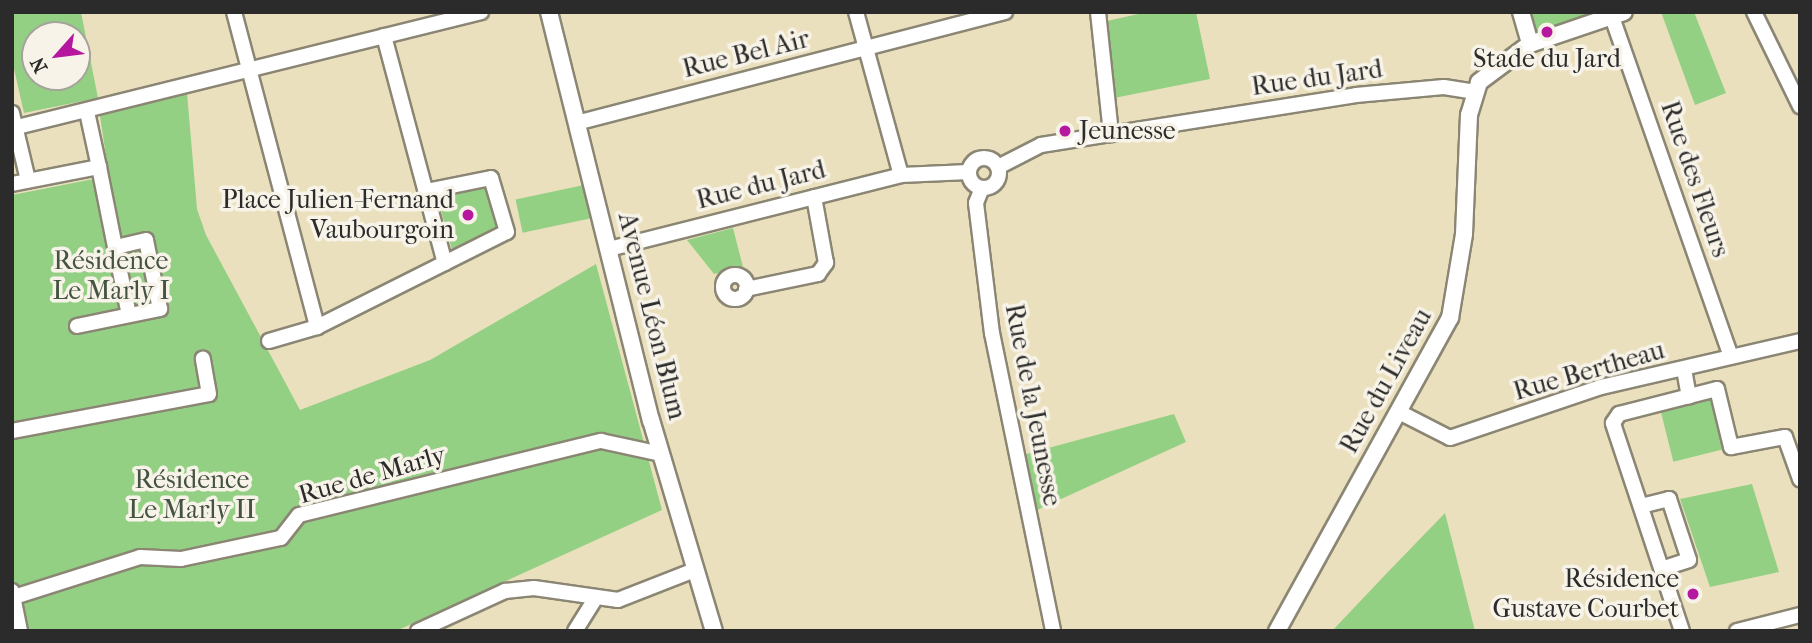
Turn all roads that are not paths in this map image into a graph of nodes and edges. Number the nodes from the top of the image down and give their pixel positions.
1 (234, 12) edge
2 (481, 12) edge
3 (548, 12) edge
4 (856, 12) edge
5 (1005, 12) edge
6 (1098, 12) edge
7 (1521, 12) edge
8 (1754, 12) edge
9 (1618, 14) edge
10 (384, 36) junction
11 (1530, 44) junction
12 (865, 50) junction
13 (250, 69) junction
14 (1795, 86) edge
15 (1476, 92) junction
16 (1800, 106) edge
17 (87, 112) junction
18 (15, 118) edge
19 (580, 122) junction
20 (1111, 134) junction
21 (99, 167) junction
22 (998, 167) junction
23 (969, 172) junction
24 (901, 175) junction
25 (28, 180) junction
26 (12, 184) edge
27 (982, 188) junction
28 (427, 191) junction
29 (814, 197) junction
30 (115, 247) junction
31 (609, 249) junction
32 (445, 263) junction
33 (746, 289) dead end
34 (130, 315) junction
35 (77, 326) dead end
36 (317, 327) junction
37 (269, 341) dead end
38 (1800, 341) edge
39 (1731, 357) junction
40 (203, 359) dead end
41 (1684, 369) junction
42 (1689, 397) junction
43 (1399, 412) junction
44 (12, 431) edge
45 (661, 454) junction
46 (1800, 479) edge
47 (1641, 506) junction
48 (1662, 569) junction
49 (695, 570) junction
50 (13, 594) edge
51 (595, 599) junction
52 (1800, 615) edge
53 (1763, 627) edge
54 (429, 629) edge
55 (20, 631) edge
56 (575, 631) edge
57 (714, 631) edge
58 (1053, 631) edge
59 (1277, 631) edge
60 (1682, 631) edge
61 (1737, 631) edge

1 - 13 street
2 - 10 street
3 - 19 street, Avenue Léon Blum
4 - 12 street
5 - 12 street, Rue Bel Air
6 - 20 street
7 - 11 street
8 - 14 street
9 - 11 street
9 - 39 street, Rue des Fleurs
10 - 13 street
10 - 28 street
11 - 15 street
12 - 19 street, Rue Bel Air
12 - 24 street
13 - 17 street
13 - 36 street
14 - 16 street
15 - 20 street, Rue du Jard
15 - 43 street, Rue du Liveau
17 - 18 street
17 - 21 street
18 - 25 street
19 - 31 street, Avenue Léon Blum
20 - 22 street, Rue du Jard
21 - 25 street
21 - 30 street
22 - 23 street, Rue du Jard
22 - 27 street, Rue du Jard
23 - 24 street, Rue du Jard
23 - 27 street
24 - 29 street, Rue du Jard
25 - 26 street
27 - 58 street, Rue de la Jeunesse
28 - 32 street
28 - 32 street
29 - 31 street, Rue du Jard
29 - 33 street
30 - 34 street
30 - 34 street
31 - 45 street, Avenue Léon Blum
32 - 36 street
34 - 35 street
36 - 37 street
38 - 39 street, Rue Bertheau
39 - 41 street, Rue Bertheau
40 - 44 street
41 - 42 street
41 - 43 street, Rue Bertheau
42 - 46 street
42 - 47 street
43 - 59 street, Rue du Liveau
45 - 49 street, Avenue Léon Blum
45 - 50 street, Rue de Marly
47 - 48 street
47 - 48 street
48 - 60 street
49 - 51 street
49 - 57 street, Avenue Léon Blum
50 - 55 street, Rue de Marly
51 - 54 street
51 - 56 street
52 - 53 street
53 - 61 street

